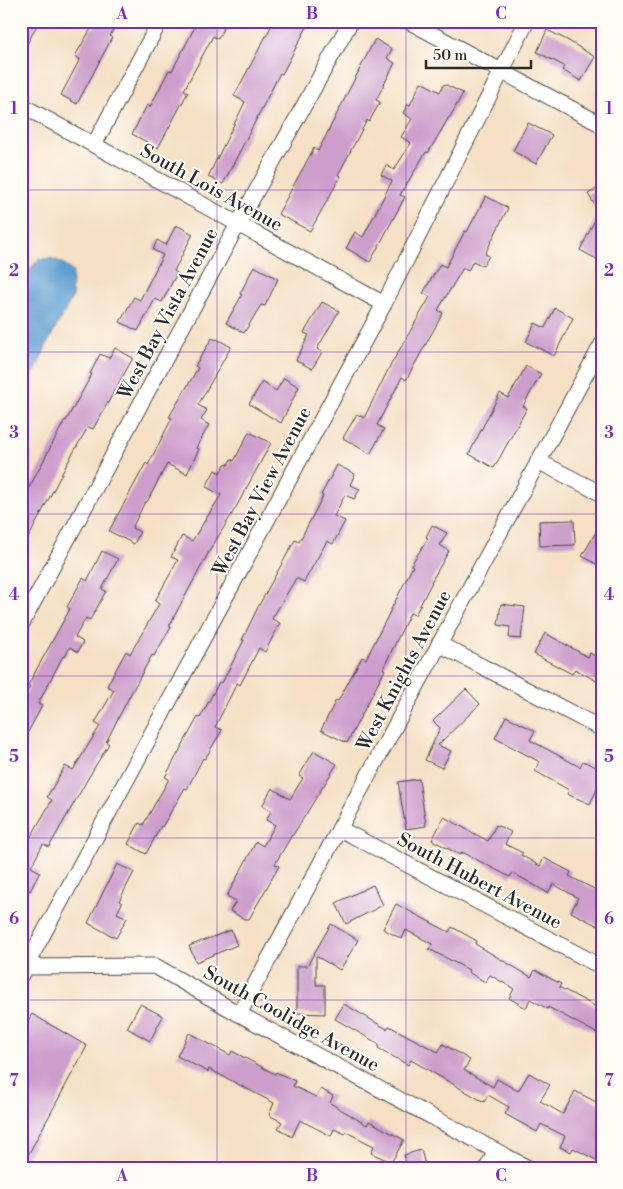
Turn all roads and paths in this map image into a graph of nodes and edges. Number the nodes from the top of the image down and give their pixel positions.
1 (160, 21) edge
2 (351, 21) edge
3 (408, 21) edge
4 (527, 21) edge
5 (501, 70) junction
6 (21, 105) edge
7 (602, 125) edge
8 (94, 144) junction
9 (238, 224) junction
10 (384, 304) junction
11 (602, 344) edge
12 (538, 461) junction
13 (602, 494) edge
14 (21, 625) edge
15 (440, 644) junction
16 (602, 729) edge
17 (340, 829) junction
18 (602, 967) edge
19 (23, 969) edge
20 (239, 1014) junction
21 (496, 1151) junction
22 (487, 1168) edge
23 (528, 1168) edge

1 - 8 street
2 - 9 street, West Bay Vista Avenue
3 - 5 street
4 - 5 street, West Bay View Avenue
5 - 7 street
5 - 10 street, West Bay View Avenue
6 - 8 street, South Lois Avenue
8 - 9 street, South Lois Avenue
9 - 10 street, South Lois Avenue
9 - 14 street, West Bay Vista Avenue
10 - 19 street, West Bay View Avenue
11 - 12 street, West Knights Avenue
12 - 13 street
12 - 15 street, West Knights Avenue
15 - 16 street
15 - 17 street, West Knights Avenue
17 - 18 street, South Hubert Avenue
17 - 20 street, West Knights Avenue
19 - 20 street, South Coolidge Avenue
20 - 21 street, South Coolidge Avenue
21 - 22 street
21 - 23 street, South Coolidge Avenue

